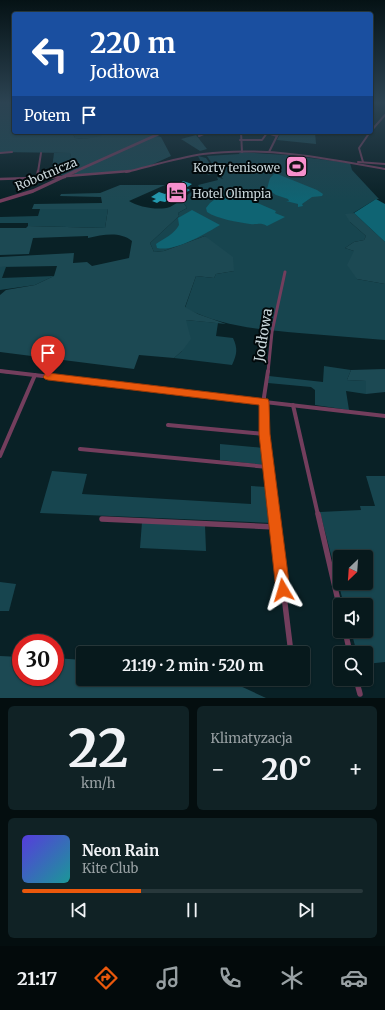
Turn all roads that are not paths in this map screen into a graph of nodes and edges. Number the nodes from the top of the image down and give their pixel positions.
1 (155, 136) edge
2 (241, 136) edge
3 (264, 136) edge
4 (277, 136) edge
5 (367, 136) edge
6 (240, 140) junction
7 (0, 152) edge
8 (12, 152) dead end
9 (242, 152) junction
10 (269, 152) junction
11 (40, 153) dead end
12 (349, 162) junction
13 (363, 162) junction
14 (385, 164) edge
15 (385, 169) edge
16 (66, 176) junction
17 (36, 177) junction
18 (0, 179) edge
19 (0, 201) edge
20 (285, 272) dead end
21 (0, 371) edge
22 (35, 375) junction
23 (264, 402) junction
24 (293, 405) junction
25 (385, 416) edge
26 (168, 425) dead end
27 (264, 434) junction
28 (80, 449) dead end
29 (0, 456) edge
30 (268, 467) junction
31 (102, 519) dead end
32 (275, 527) junction
33 (337, 598) edge
34 (290, 646) edge
35 (358, 686) edge
36 (360, 694) dead end

1 - 16 street, Robotnicza
2 - 6 street
3 - 6 street
4 - 10 street
5 - 13 street
6 - 9 street
7 - 8 street
9 - 10 street
9 - 16 street
10 - 12 street
11 - 17 street
12 - 13 street
12 - 15 street
13 - 14 street
16 - 17 street
16 - 19 street, Robotnicza
17 - 18 street
20 - 23 street, Jodłowa
21 - 22 street
22 - 23 street
22 - 29 street
23 - 24 street
23 - 27 street, Jodłowa
24 - 25 street
24 - 33 street
26 - 27 street
27 - 30 street, Jodłowa
28 - 30 street
30 - 32 street, Jodłowa
31 - 32 street
32 - 34 street, Jodłowa
35 - 36 street

